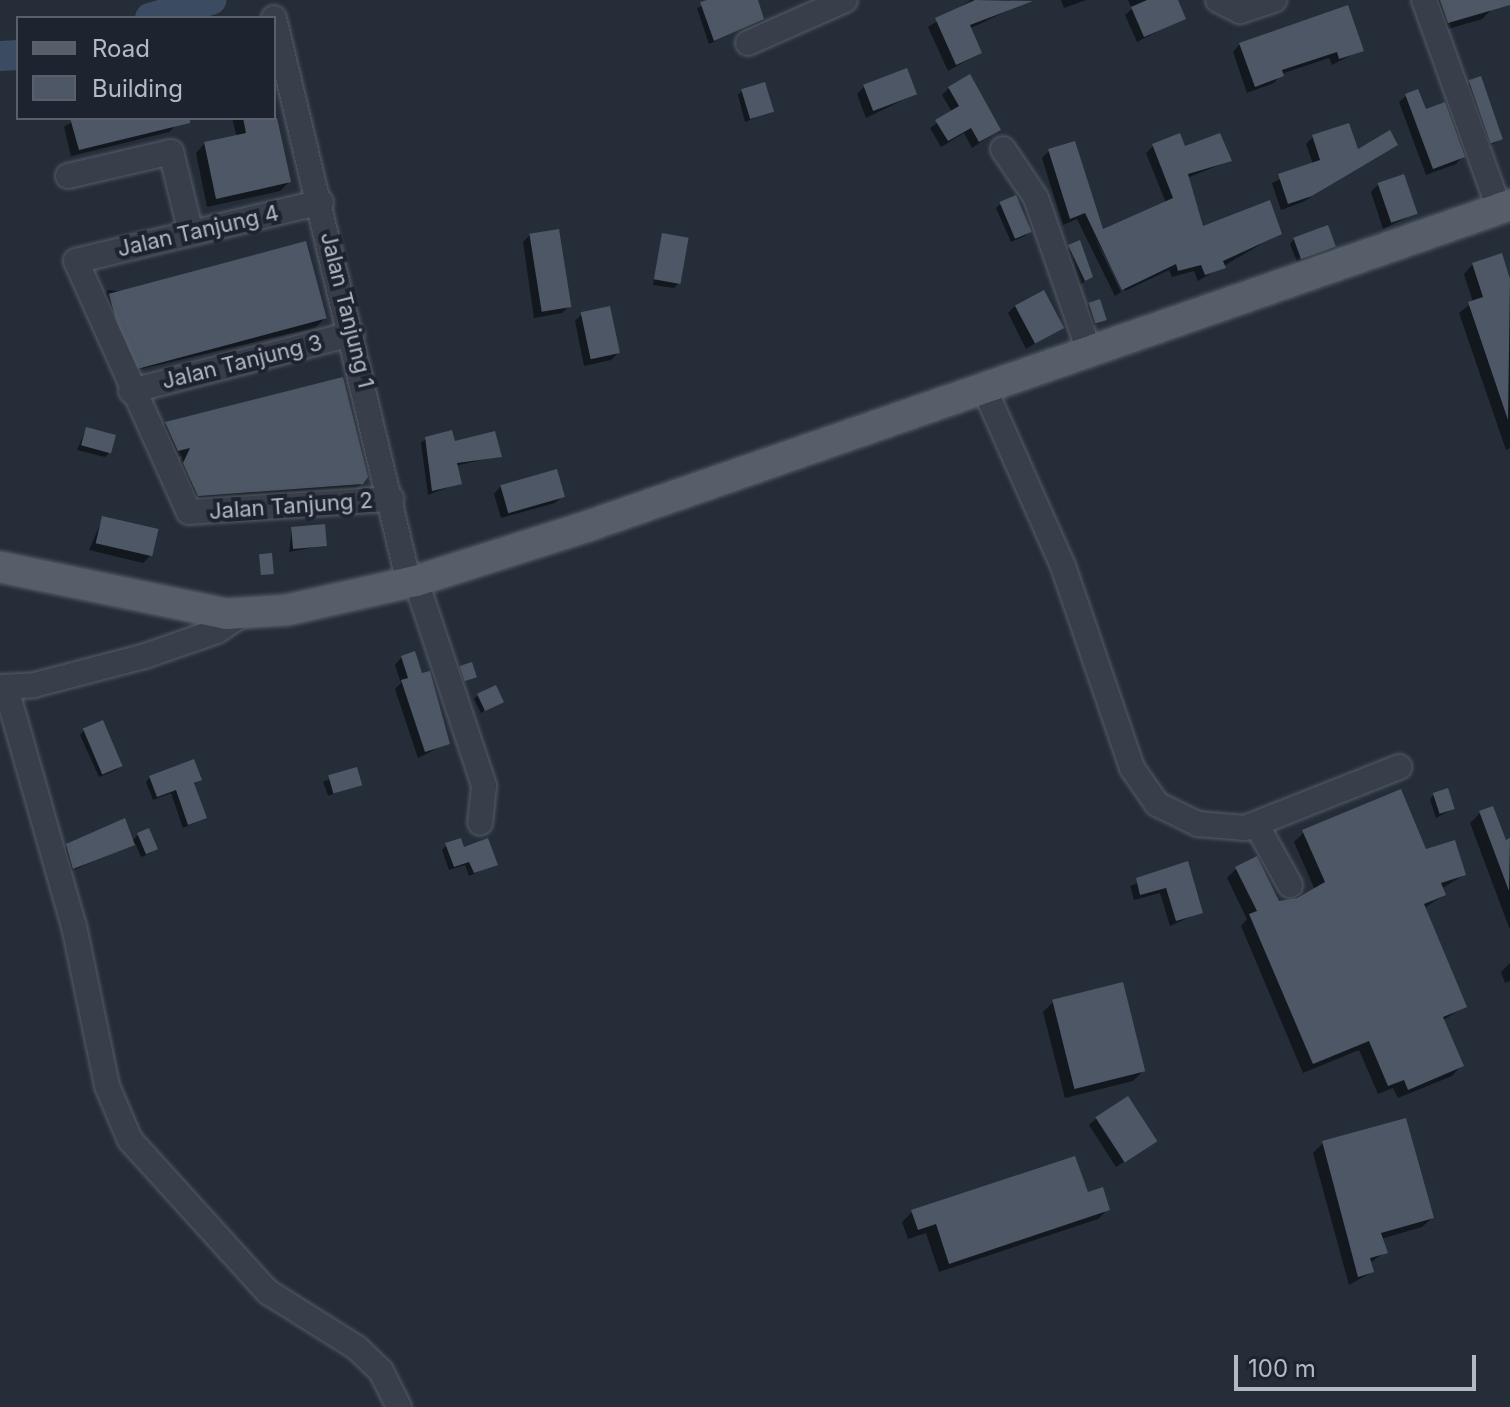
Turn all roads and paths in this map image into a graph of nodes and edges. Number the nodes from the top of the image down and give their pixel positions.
1 (845, 0) edge
2 (1218, 0) edge
3 (1274, 0) edge
4 (1424, 0) edge
5 (276, 26) edge
6 (748, 43) dead end
7 (1003, 149) dead end
8 (68, 176) dead end
9 (321, 202) junction
10 (1505, 206) edge
11 (191, 233) junction
12 (352, 334) junction
13 (1090, 354) junction
14 (985, 390) junction
15 (131, 391) junction
16 (885, 423) junction
17 (392, 499) junction
18 (0, 565) edge
19 (411, 573) junction
20 (244, 613) junction
21 (3, 688) edge
22 (1399, 767) dead end
23 (480, 823) dead end
24 (1256, 824) junction
25 (1290, 885) dead end
26 (399, 1407) edge

1 - 6 street
2 - 3 street
4 - 10 street
5 - 9 street, Jalan Tanjung 1
7 - 13 street
8 - 11 street
9 - 11 street, Jalan Tanjung 4
9 - 12 street, Jalan Tanjung 1
10 - 13 main road
11 - 15 street, Jalan Tanjung 4
12 - 15 street, Jalan Tanjung 3
12 - 17 street, Jalan Tanjung 1
13 - 14 main road
14 - 16 main road
14 - 24 street
15 - 17 street, Jalan Tanjung 2
16 - 19 main road
16 - 19 main road
17 - 19 street, Jalan Tanjung 1
18 - 19 main road
18 - 20 main road
19 - 20 main road
19 - 23 street, Jalan Tanjung 1
20 - 21 street
21 - 26 street
22 - 24 street
24 - 25 street

